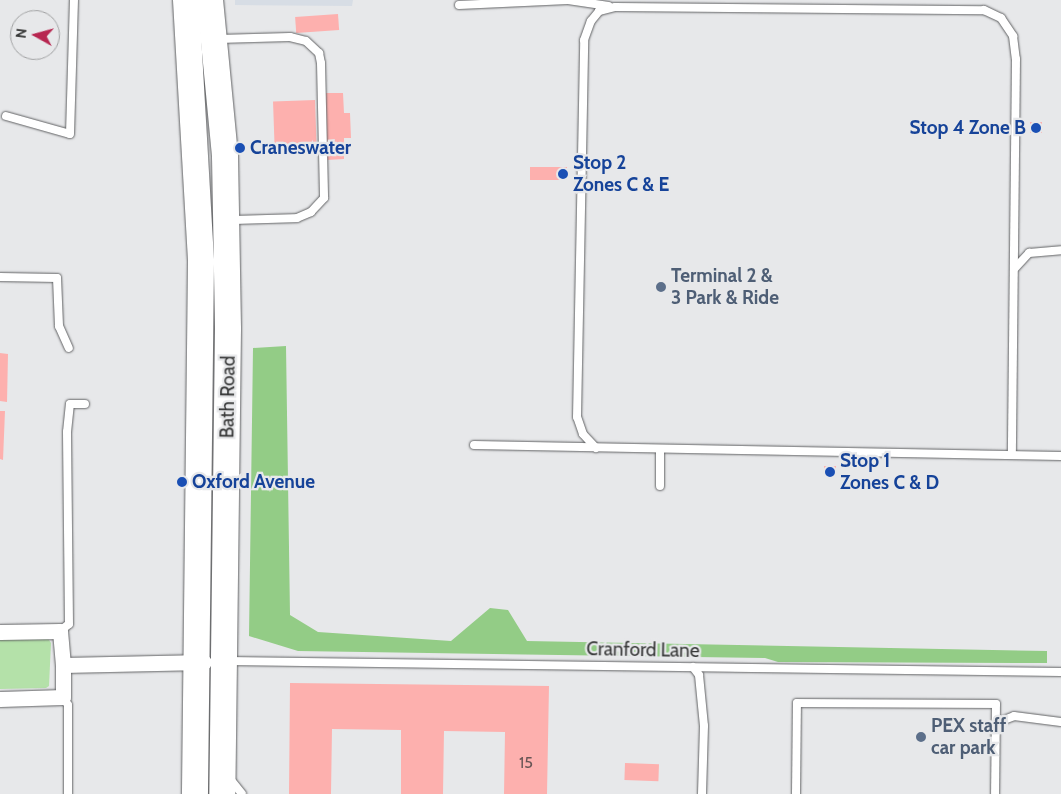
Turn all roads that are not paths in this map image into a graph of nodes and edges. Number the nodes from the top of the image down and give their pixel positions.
1 (74, 0) edge
2 (186, 0) edge
3 (210, 0) edge
4 (958, 0) edge
5 (698, 4) edge
6 (459, 5) dead end
7 (615, 7) junction
8 (958, 10) junction
9 (214, 39) junction
10 (6, 116) dead end
11 (226, 220) junction
12 (1061, 250) edge
13 (1014, 269) junction
14 (0, 277) edge
15 (70, 348) dead end
16 (86, 404) dead end
17 (474, 445) dead end
18 (596, 448) junction
19 (660, 450) junction
20 (1012, 455) junction
21 (1061, 456) edge
22 (660, 486) dead end
23 (60, 631) junction
24 (0, 632) edge
25 (225, 661) junction
26 (197, 662) junction
27 (63, 666) junction
28 (693, 667) junction
29 (1061, 672) edge
30 (63, 697) junction
31 (0, 699) edge
32 (1061, 722) edge
33 (996, 723) junction
34 (222, 782) edge
35 (68, 794) edge
36 (195, 794) edge
37 (242, 794) edge
38 (702, 794) edge
39 (796, 794) edge
40 (995, 794) edge

1 - 10 lane
2 - 26 highway, Bath Road
3 - 9 highway, Bath Road
4 - 8 lane
5 - 7 lane
5 - 8 lane
6 - 7 lane
7 - 18 lane
8 - 13 lane
9 - 11 highway, Bath Road
9 - 11 lane
11 - 25 highway, Bath Road
12 - 13 lane
13 - 20 lane
14 - 15 lane
16 - 23 lane
17 - 18 lane
18 - 19 lane
19 - 20 lane
19 - 22 lane
20 - 21 lane
23 - 24 street
23 - 27 street
25 - 26 street
25 - 28 lane, Cranford Lane
25 - 34 highway, Bath Road
26 - 27 street
26 - 36 highway, Bath Road
27 - 30 street
28 - 29 lane, Cranford Lane
28 - 38 lane
30 - 31 street
30 - 35 lane
32 - 33 lane
33 - 39 lane
33 - 40 lane
34 - 37 lane

